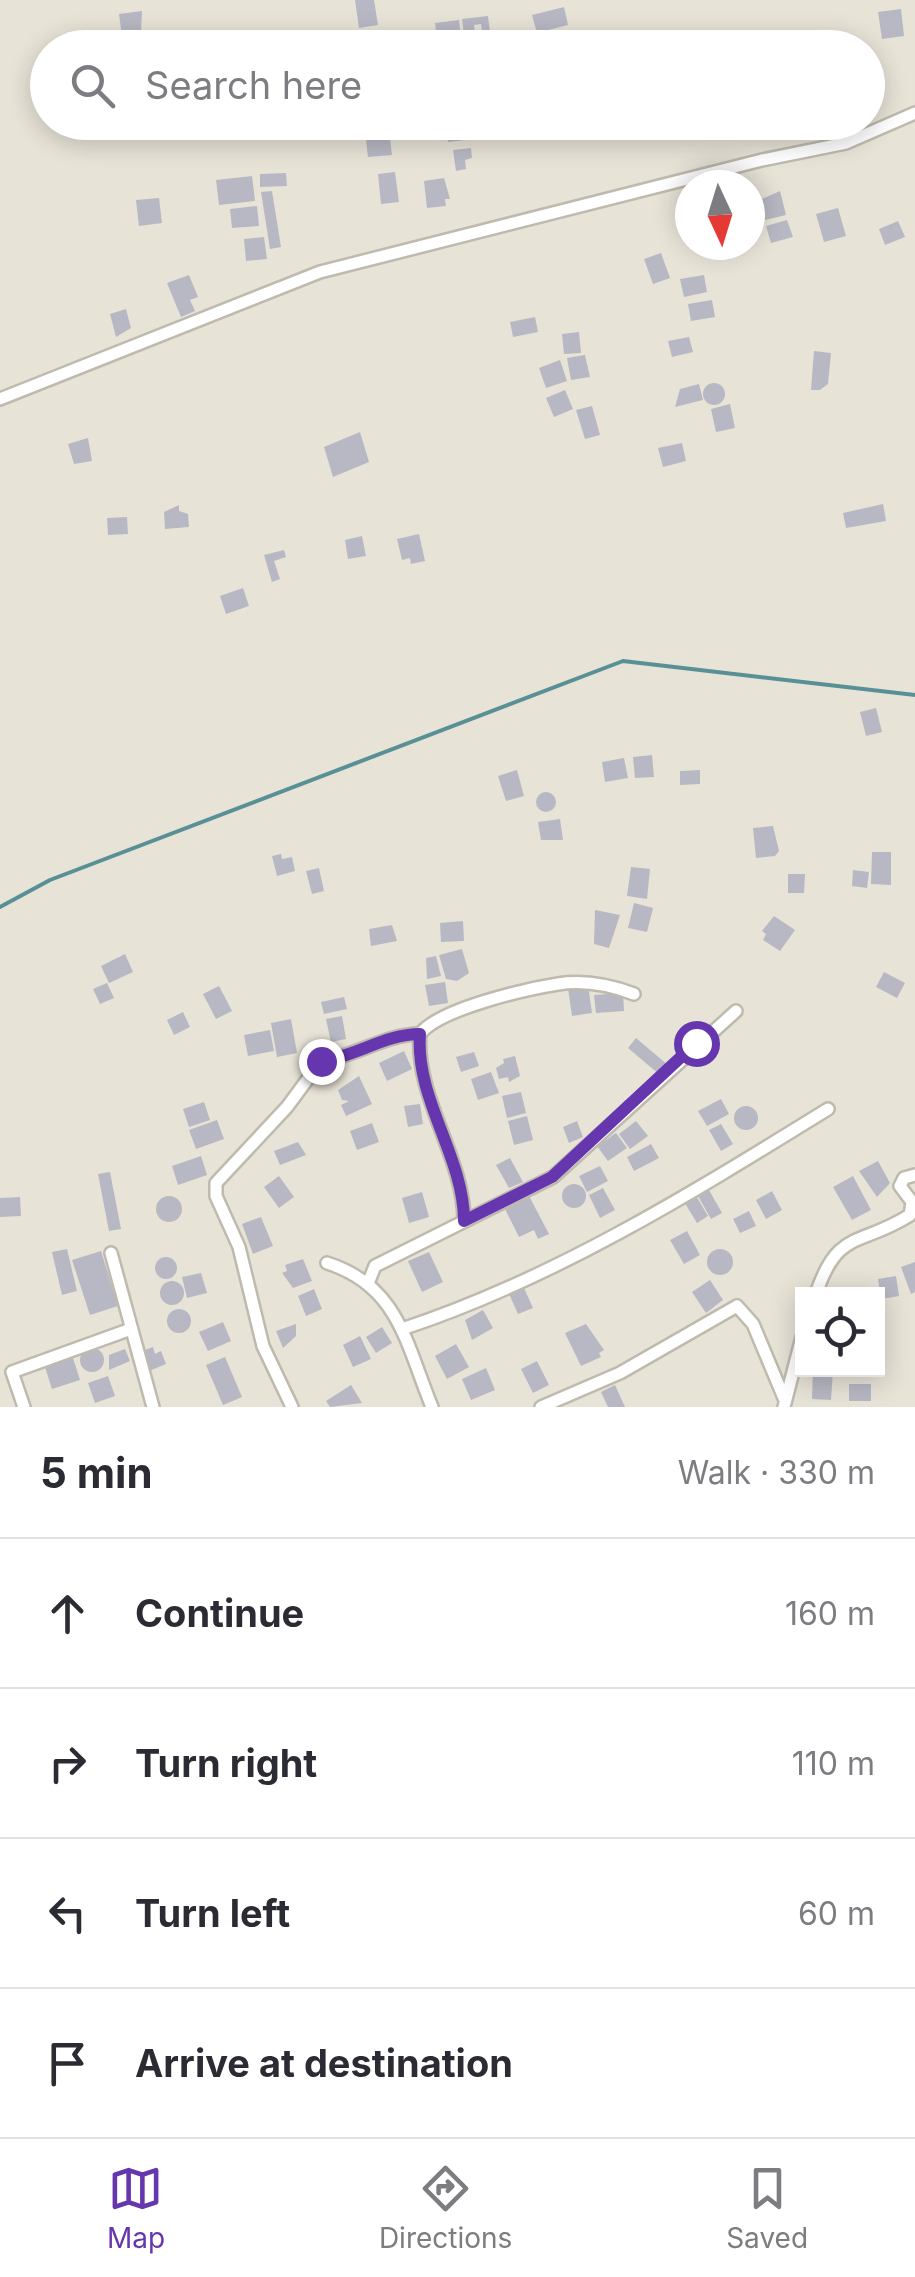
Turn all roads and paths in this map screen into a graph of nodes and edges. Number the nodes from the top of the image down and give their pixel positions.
1 (915, 113) edge
2 (885, 126) edge
3 (853, 140) edge
4 (0, 398) edge
5 (634, 994) dead end
6 (736, 1010) dead end
7 (420, 1034) junction
8 (828, 1109) dead end
9 (915, 1175) edge
10 (464, 1221) junction
11 (112, 1253) dead end
12 (327, 1263) dead end
13 (369, 1280) junction
14 (818, 1287) edge
15 (402, 1329) junction
16 (131, 1330) junction
17 (795, 1362) edge
18 (784, 1402) edge
19 (24, 1407) edge
20 (153, 1407) edge
21 (292, 1407) edge
22 (432, 1407) edge
23 (541, 1407) edge

1 - 2 street
3 - 4 street
5 - 7 street
6 - 10 street
7 - 10 street
7 - 21 street
8 - 15 street
9 - 14 street
10 - 13 street
11 - 16 street
12 - 13 street
13 - 15 street
15 - 22 street
16 - 19 street
16 - 20 street
17 - 18 street
18 - 23 street

